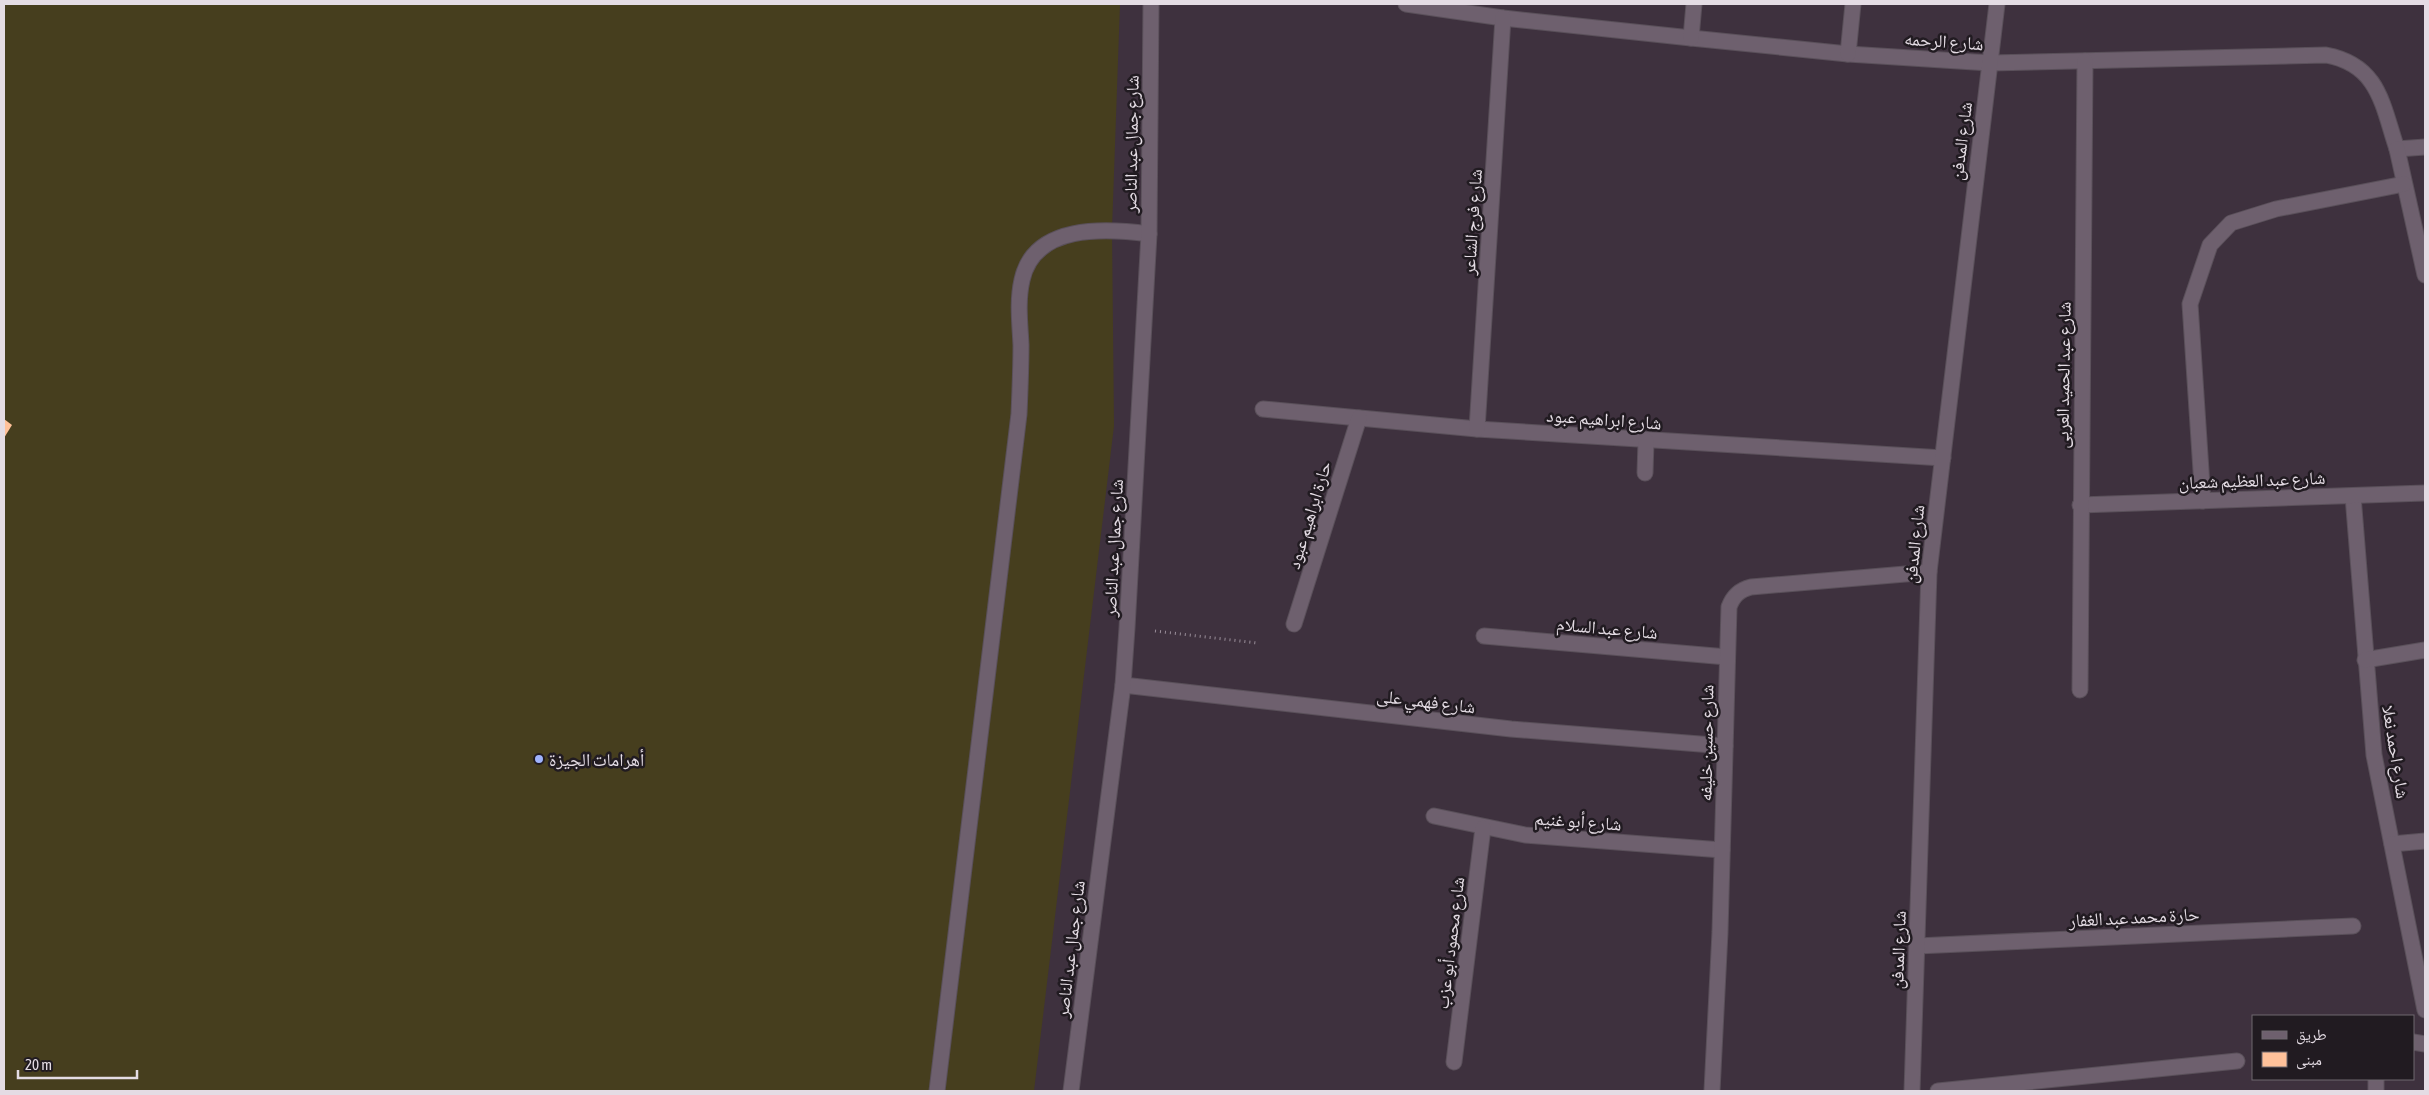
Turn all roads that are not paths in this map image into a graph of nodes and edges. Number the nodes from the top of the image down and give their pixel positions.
1 (1151, 4) edge
2 (1406, 4) edge
3 (1694, 4) edge
4 (1853, 4) edge
5 (1997, 4) edge
6 (1494, 13) edge
7 (1691, 38) junction
8 (1848, 54) junction
9 (2085, 60) junction
10 (1990, 63) junction
11 (2425, 146) edge
12 (2397, 149) junction
13 (2404, 184) junction
14 (1149, 234) junction
15 (2425, 275) edge
16 (1263, 409) dead end
17 (1359, 418) junction
18 (1477, 429) junction
19 (1646, 441) junction
20 (1942, 458) junction
21 (1645, 473) dead end
22 (2425, 493) edge
23 (2353, 496) junction
24 (2204, 501) junction
25 (2080, 505) junction
26 (1929, 572) junction
27 (1294, 624) dead end
28 (1484, 636) dead end
29 (2425, 650) edge
30 (1727, 657) junction
31 (2365, 660) junction
32 (1123, 685) junction
33 (2080, 690) dead end
34 (1725, 746) junction
35 (1434, 816) dead end
36 (1483, 828) junction
37 (2425, 841) edge
38 (2392, 844) junction
39 (1722, 850) junction
40 (2353, 926) dead end
41 (1917, 946) junction
42 (2425, 1010) edge
43 (2236, 1061) dead end
44 (1454, 1062) dead end
45 (936, 1091) edge
46 (1071, 1091) edge
47 (1712, 1091) edge
48 (1912, 1091) edge
49 (1938, 1091) edge

1 - 14 street, شارع جمال عبد الناصر
2 - 6 street, شارع الرحمه
3 - 7 street
4 - 8 street
5 - 10 street, شارع المدفن
6 - 7 street, شارع الرحمه
6 - 18 street, شارع فرج الشاعر
7 - 8 street, شارع الرحمه
8 - 10 street, شارع الرحمه
9 - 10 street, شارع الرحمه
9 - 12 street, شارع الرحمه
9 - 25 street, شارع عبد الحميد العربى
10 - 20 street, شارع المدفن
11 - 12 street
12 - 13 street, شارع الرحمه
13 - 15 street, شارع الرحمه
13 - 24 street
14 - 32 street, شارع جمال عبد الناصر
14 - 45 street
16 - 17 street, شارع ابراهيم عبود
17 - 18 street, شارع ابراهيم عبود
17 - 27 street, حارة ابراهيم عبود
18 - 19 street, شارع ابراهيم عبود
19 - 20 street, شارع ابراهيم عبود
19 - 21 street
20 - 26 street, شارع المدفن
22 - 23 street, شارع عبد العظيم شعبان
23 - 24 street, شارع عبد العظيم شعبان
23 - 31 street, شارع احمد نعلا
24 - 25 street, شارع عبد العظيم شعبان
25 - 33 street, شارع عبد الحميد العربى
26 - 30 street, شارع حسين خليفه
26 - 41 street, شارع المدفن
28 - 30 street, شارع عبد السلام
29 - 31 street
30 - 34 street, شارع حسين خليفه
31 - 38 street, شارع احمد نعلا
32 - 34 street, شارع فهمي على
32 - 46 street, شارع جمال عبد الناصر
34 - 39 street, شارع حسين خليفه
35 - 36 street, شارع أبو غنيم
36 - 39 street, شارع أبو غنيم
36 - 44 street, شارع محمود أبو عزب
37 - 38 street
38 - 42 street, شارع احمد نعلا
39 - 47 street, شارع حسين خليفه
40 - 41 street, حارة محمد عبد الغفار
41 - 48 street, شارع المدفن
43 - 49 street

